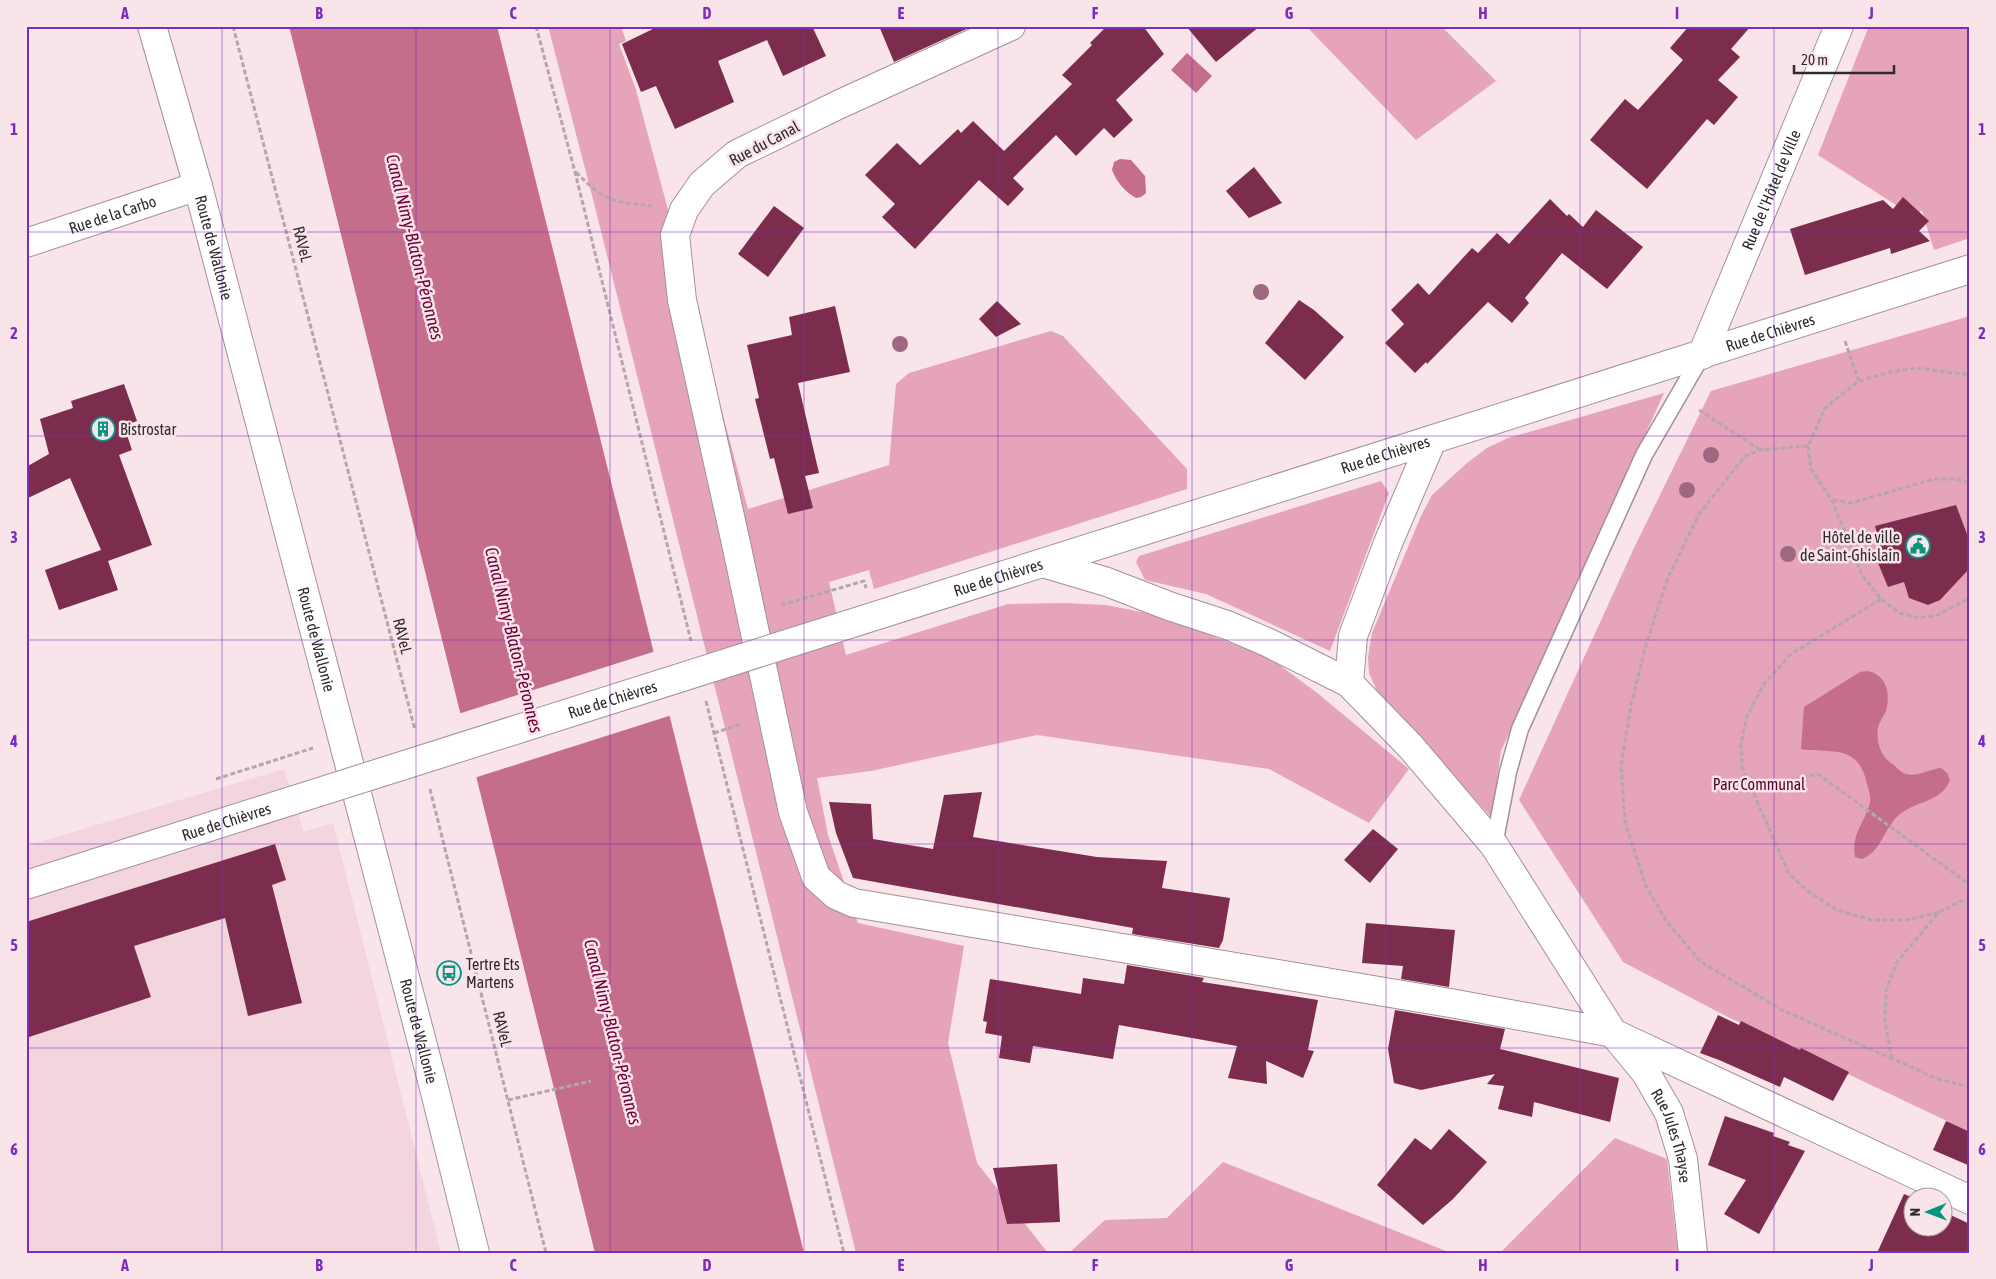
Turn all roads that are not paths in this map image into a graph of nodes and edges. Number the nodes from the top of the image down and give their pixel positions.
1 (152, 26) edge
2 (1011, 26) edge
3 (1839, 26) edge
4 (198, 186) junction
5 (26, 243) edge
6 (1970, 270) edge
7 (1702, 355) junction
8 (1432, 440) junction
9 (1043, 563) junction
10 (1349, 683) junction
11 (1494, 844) junction
12 (26, 884) edge
13 (1613, 1033) junction
14 (1970, 1200) edge
15 (475, 1253) edge
16 (1694, 1253) edge

1 - 4 street, Route de Wallonie
2 - 13 street, Rue du Canal
3 - 7 street, Rue de l'Hôtel de Ville
4 - 5 street, Rue de la Carbo
4 - 15 street, Route de Wallonie
6 - 7 street, Rue de Chièvres
7 - 8 street, Rue de Chièvres
7 - 11 lane
8 - 9 street, Rue de Chièvres
8 - 10 street
9 - 10 street, Rue Jules Thayse
9 - 12 street, Rue de Chièvres, bridge
10 - 11 street, Rue Jules Thayse
11 - 13 street, Rue Jules Thayse
13 - 14 street, Rue du Canal
13 - 16 street, Rue Jules Thayse

